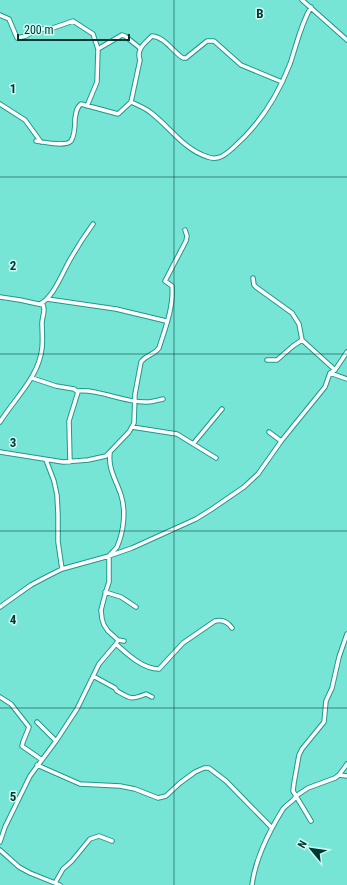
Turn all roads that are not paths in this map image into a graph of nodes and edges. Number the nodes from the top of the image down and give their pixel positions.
1 (302, 0) edge
2 (312, 7) junction
3 (0, 15) edge
4 (347, 40) edge
5 (140, 48) junction
6 (98, 49) junction
7 (282, 82) junction
8 (132, 102) junction
9 (0, 104) edge
10 (87, 106) junction
11 (36, 141) dead end
12 (41, 142) junction
13 (93, 224) dead end
14 (185, 230) dead end
15 (253, 278) dead end
16 (0, 297) edge
17 (47, 299) junction
18 (40, 304) junction
19 (166, 322) junction
20 (302, 340) junction
21 (347, 352) edge
22 (267, 360) dead end
23 (336, 370) junction
24 (330, 373) junction
25 (32, 378) junction
26 (347, 379) edge
27 (77, 390) junction
28 (163, 399) dead end
29 (134, 401) junction
30 (222, 408) dead end
31 (0, 422) edge
32 (132, 427) junction
33 (269, 432) dead end
34 (281, 441) junction
35 (193, 444) junction
36 (0, 452) edge
37 (110, 453) junction
38 (216, 458) dead end
39 (46, 460) junction
40 (70, 462) junction
41 (109, 556) junction
42 (62, 569) junction
43 (106, 592) junction
44 (0, 607) edge
45 (136, 607) dead end
46 (232, 628) dead end
47 (347, 634) edge
48 (118, 640) junction
49 (124, 641) dead end
50 (116, 644) junction
51 (93, 676) junction
52 (152, 696) dead end
53 (0, 697) edge
54 (37, 722) dead end
55 (56, 742) junction
56 (42, 760) junction
57 (347, 764) edge
58 (38, 765) junction
59 (339, 775) junction
60 (347, 776) edge
61 (296, 796) junction
62 (311, 821) dead end
63 (272, 828) junction
64 (112, 841) dead end
65 (0, 842) edge
66 (0, 850) edge
67 (55, 883) junction
68 (60, 885) edge
69 (252, 885) edge

1 - 2 street
2 - 4 street
2 - 7 street
3 - 6 street
5 - 6 street
5 - 7 street
5 - 8 street
6 - 10 street
7 - 8 street
8 - 10 street
9 - 12 street
10 - 12 street
11 - 12 street
13 - 17 street
14 - 19 street
15 - 20 street
16 - 18 street
17 - 18 street
17 - 19 street
18 - 25 street
19 - 29 street
20 - 22 street
20 - 23 street
21 - 23 street
23 - 24 street
24 - 26 street
24 - 34 street
25 - 27 street
25 - 31 street
27 - 29 street
27 - 40 street
28 - 29 street
29 - 32 street
30 - 35 street
32 - 35 street
32 - 37 street
33 - 34 street
34 - 41 street
35 - 38 street
36 - 39 street
37 - 40 street
37 - 41 street
39 - 40 street
39 - 42 street
41 - 42 street
41 - 43 street
42 - 44 street
43 - 45 street
43 - 48 street
46 - 50 street
47 - 61 street
48 - 49 street
48 - 50 street
50 - 51 street
51 - 52 street
51 - 55 street
53 - 56 street
54 - 55 street
55 - 56 street
56 - 58 street
57 - 59 street
58 - 63 street
58 - 65 street
59 - 60 street
59 - 61 street
61 - 62 street
61 - 63 street
63 - 69 street
64 - 67 street
66 - 67 street
67 - 68 street

